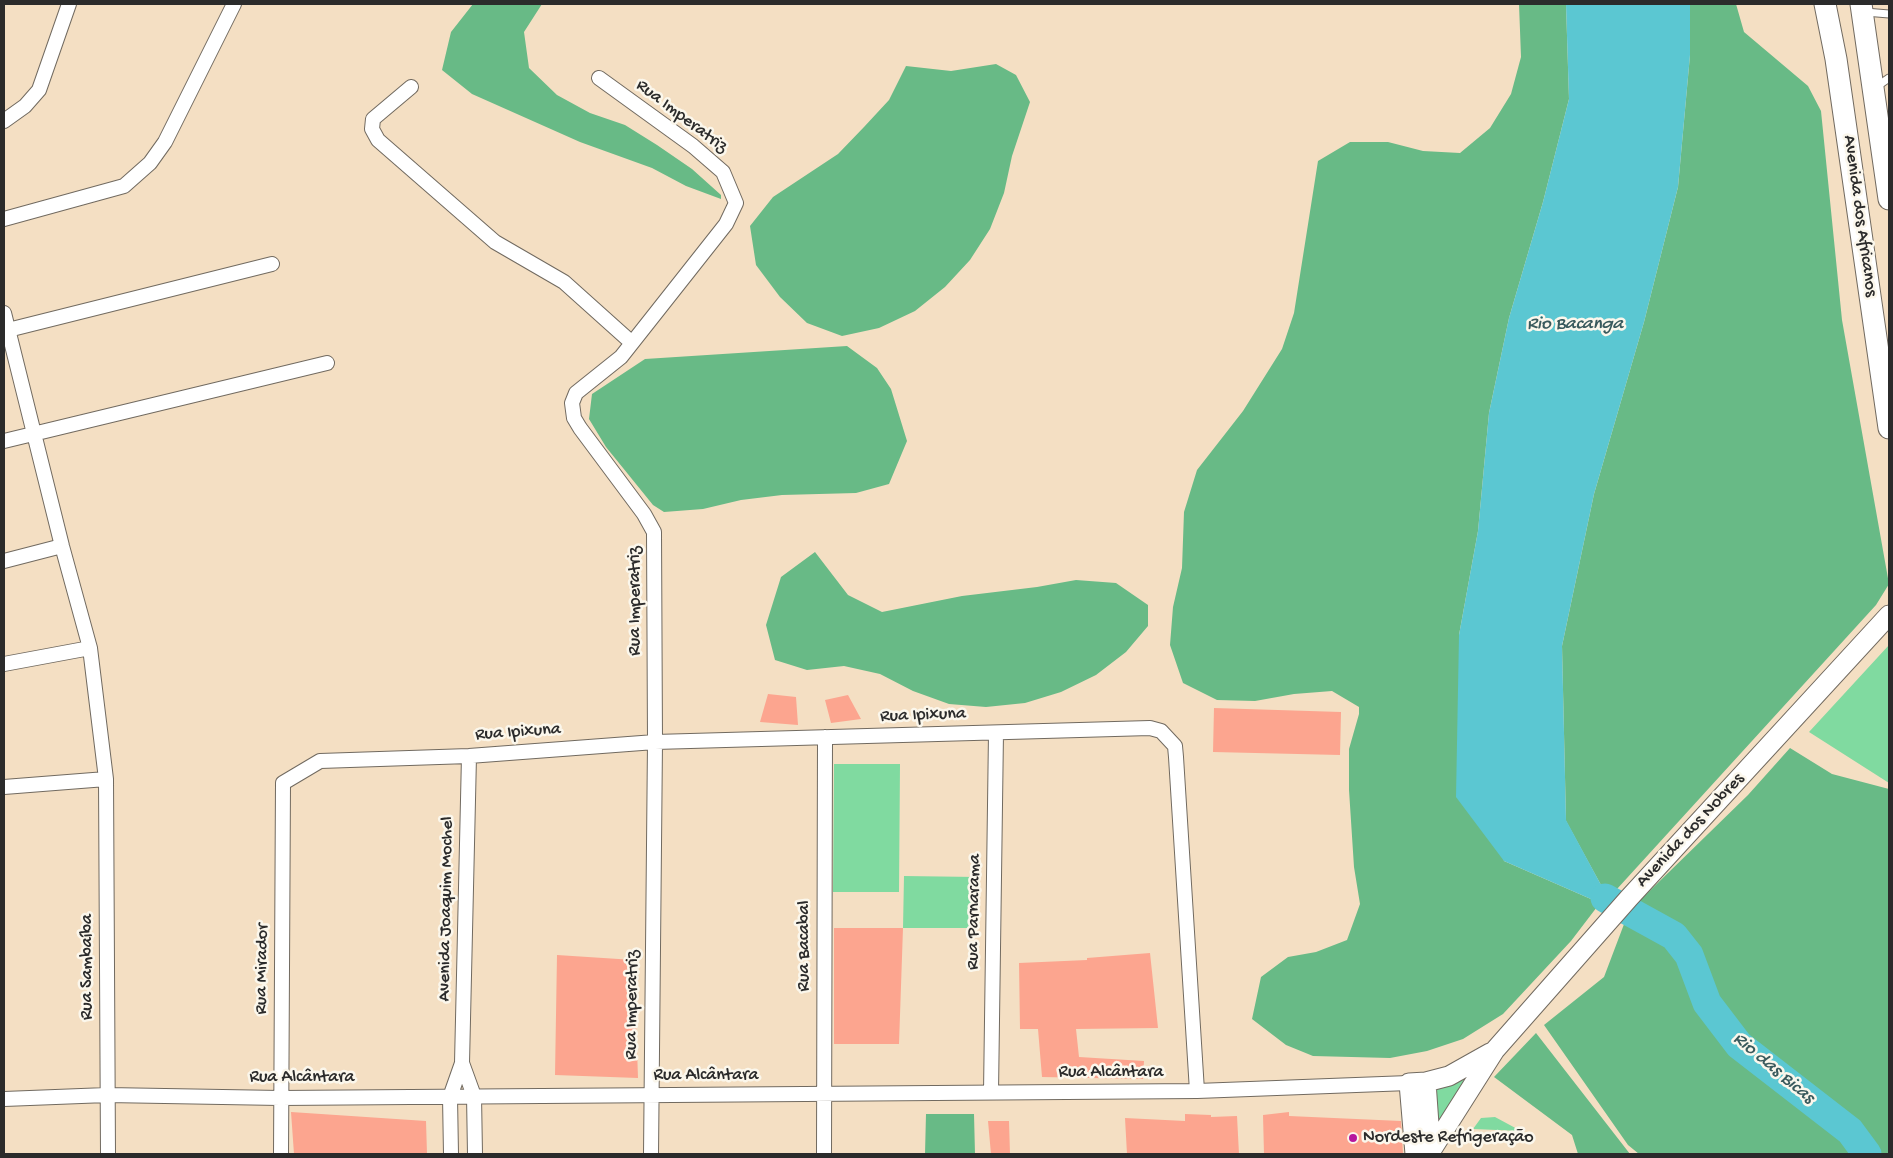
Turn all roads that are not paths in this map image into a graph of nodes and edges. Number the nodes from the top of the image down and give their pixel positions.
1 (69, 4) edge
2 (234, 4) edge
3 (1825, 4) edge
4 (1861, 8) edge
5 (1889, 14) edge
6 (599, 78) dead end
7 (1882, 84) edge
8 (411, 87) dead end
9 (4, 121) edge
10 (1889, 199) edge
11 (4, 219) edge
12 (272, 264) dead end
13 (4, 313) edge
14 (6, 330) edge
15 (632, 343) junction
16 (326, 364) dead end
17 (1889, 428) edge
18 (34, 434) junction
19 (4, 441) edge
20 (62, 546) junction
21 (4, 562) edge
22 (1889, 615) edge
23 (90, 648) junction
24 (4, 664) edge
25 (996, 733) junction
26 (825, 737) junction
27 (655, 742) junction
28 (469, 756) junction
29 (106, 779) junction
30 (283, 783) joint
31 (4, 787) edge
32 (1495, 1050) junction
33 (462, 1064) junction
34 (1418, 1082) junction
35 (1197, 1091) junction
36 (991, 1092) junction
37 (824, 1094) junction
38 (107, 1095) junction
39 (650, 1095) junction
40 (474, 1096) junction
41 (450, 1097) junction
42 (280, 1098) junction
43 (4, 1099) edge
44 (1426, 1153) edge
45 (108, 1154) edge
46 (281, 1154) edge
47 (451, 1154) edge
48 (475, 1154) edge
49 (651, 1154) edge
50 (824, 1154) edge

1 - 9 street
2 - 11 street
3 - 17 main road, Avenida dos Africanos
4 - 5 lane
4 - 7 main road, Avenida dos Africanos
6 - 15 street, Rua Imperatriz
7 - 10 main road, Avenida dos Africanos
8 - 15 street
12 - 14 street
13 - 14 street, Rua Sambaíba
14 - 18 street, Rua Sambaíba
15 - 27 street, Rua Imperatriz
16 - 18 street
18 - 19 street
18 - 20 street, Rua Sambaíba
20 - 21 street
20 - 23 street, Rua Sambaíba
22 - 32 main road, Avenida dos Nobres
23 - 24 street
23 - 29 street, Rua Sambaíba
25 - 26 street, Rua Ipixuna
25 - 35 street, Rua Ipixuna
25 - 36 street, Rua Parnarama
26 - 27 street, Rua Ipixuna
26 - 37 street, Rua Bacabal
27 - 28 street, Rua Ipixuna
27 - 39 street, Rua Imperatriz
28 - 30 street, Rua Ipixuna
28 - 33 street, Avenida Joaquim Mochel
29 - 31 street
29 - 38 street, Rua Sambaíba
30 - 42 street, Rua Mirador
32 - 34 main road, Avenida dos Nobres
32 - 44 main road, Avenida dos Nobres
33 - 40 street, Avenida Joaquim Mochel
33 - 41 street, Avenida Joaquim Mochel
34 - 35 street, Rua Alcântara
34 - 44 main road, Avenida dos Nobres
35 - 36 street, Rua Alcântara
36 - 37 street, Rua Alcântara
37 - 39 street, Rua Alcântara
37 - 50 street, Rua Bacabal
38 - 42 street, Rua Alcântara
38 - 43 street, Rua Alcântara
38 - 45 street, Rua Sambaíba
39 - 40 street, Rua Alcântara
39 - 49 street, Rua Imperatriz
40 - 41 street, Rua Alcântara
40 - 48 street, Avenida Joaquim Mochel
41 - 42 street, Rua Alcântara
41 - 47 street, Avenida Joaquim Mochel
42 - 46 street, Rua Mirador

